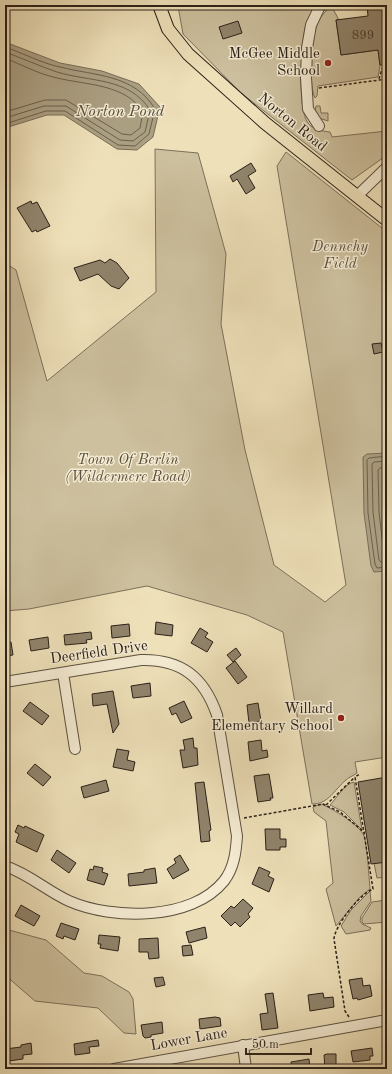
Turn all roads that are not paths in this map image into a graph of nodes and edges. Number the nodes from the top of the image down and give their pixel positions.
1 (159, 5) edge
2 (323, 5) edge
3 (319, 126) dead end
4 (387, 167) edge
5 (357, 196) junction
6 (387, 220) edge
7 (63, 673) junction
8 (5, 682) edge
9 (75, 749) dead end
10 (5, 866) edge
11 (387, 1020) edge
12 (243, 1045) junction
13 (114, 1069) edge
14 (246, 1069) edge

1 - 5 main road, Norton Road
2 - 3 street
4 - 5 street
5 - 6 main road, Norton Road
7 - 8 street, Deerfield Drive
7 - 9 street
7 - 10 street, Deerfield Drive
11 - 12 street, Lower Lane
12 - 13 street, Lower Lane
12 - 14 street

